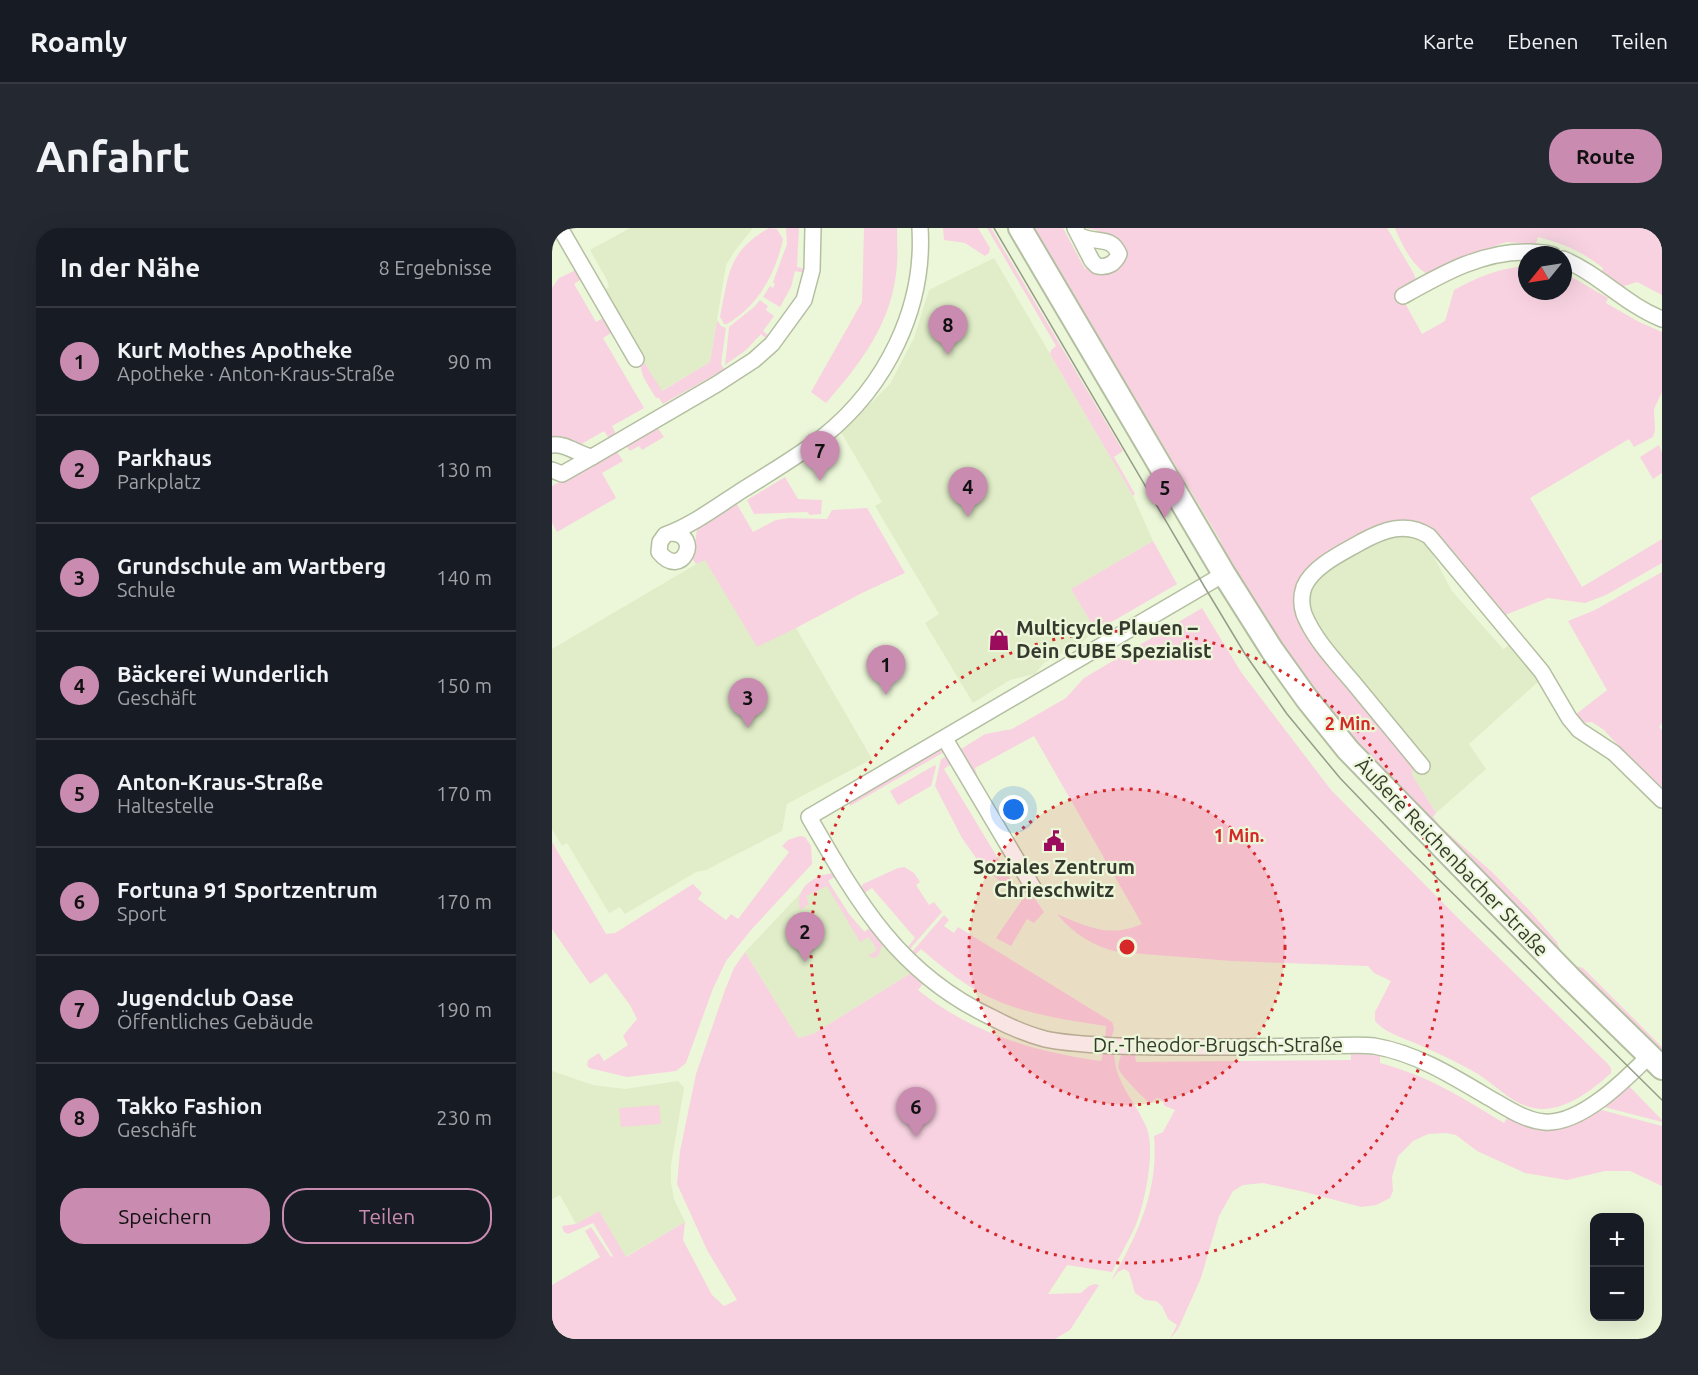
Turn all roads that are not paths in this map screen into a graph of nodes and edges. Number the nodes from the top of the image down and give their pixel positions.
1 (560, 228) edge
2 (813, 228) edge
3 (920, 228) edge
4 (1020, 228) edge
5 (1518, 252) edge
6 (1572, 263) edge
7 (1403, 296) dead end
8 (1662, 320) edge
9 (636, 359) dead end
10 (552, 445) edge
11 (592, 457) junction
12 (552, 470) edge
13 (686, 524) junction
14 (671, 533) junction
15 (687, 542) junction
16 (1224, 573) junction
17 (945, 739) junction
18 (1422, 766) dead end
19 (1662, 800) edge
20 (1034, 889) dead end
21 (1656, 1062) edge

1 - 9 street
2 - 11 street
3 - 13 street
4 - 16 street, Äußere Reichenbacher Straße
5 - 7 street
6 - 8 street
10 - 11 street
11 - 12 street
13 - 14 street
13 - 15 street
14 - 15 street
14 - 15 street
16 - 17 street
16 - 21 street, Äußere Reichenbacher Straße
17 - 20 street
17 - 21 street, Dr.-Theodor-Brugsch-Straße
18 - 19 street

